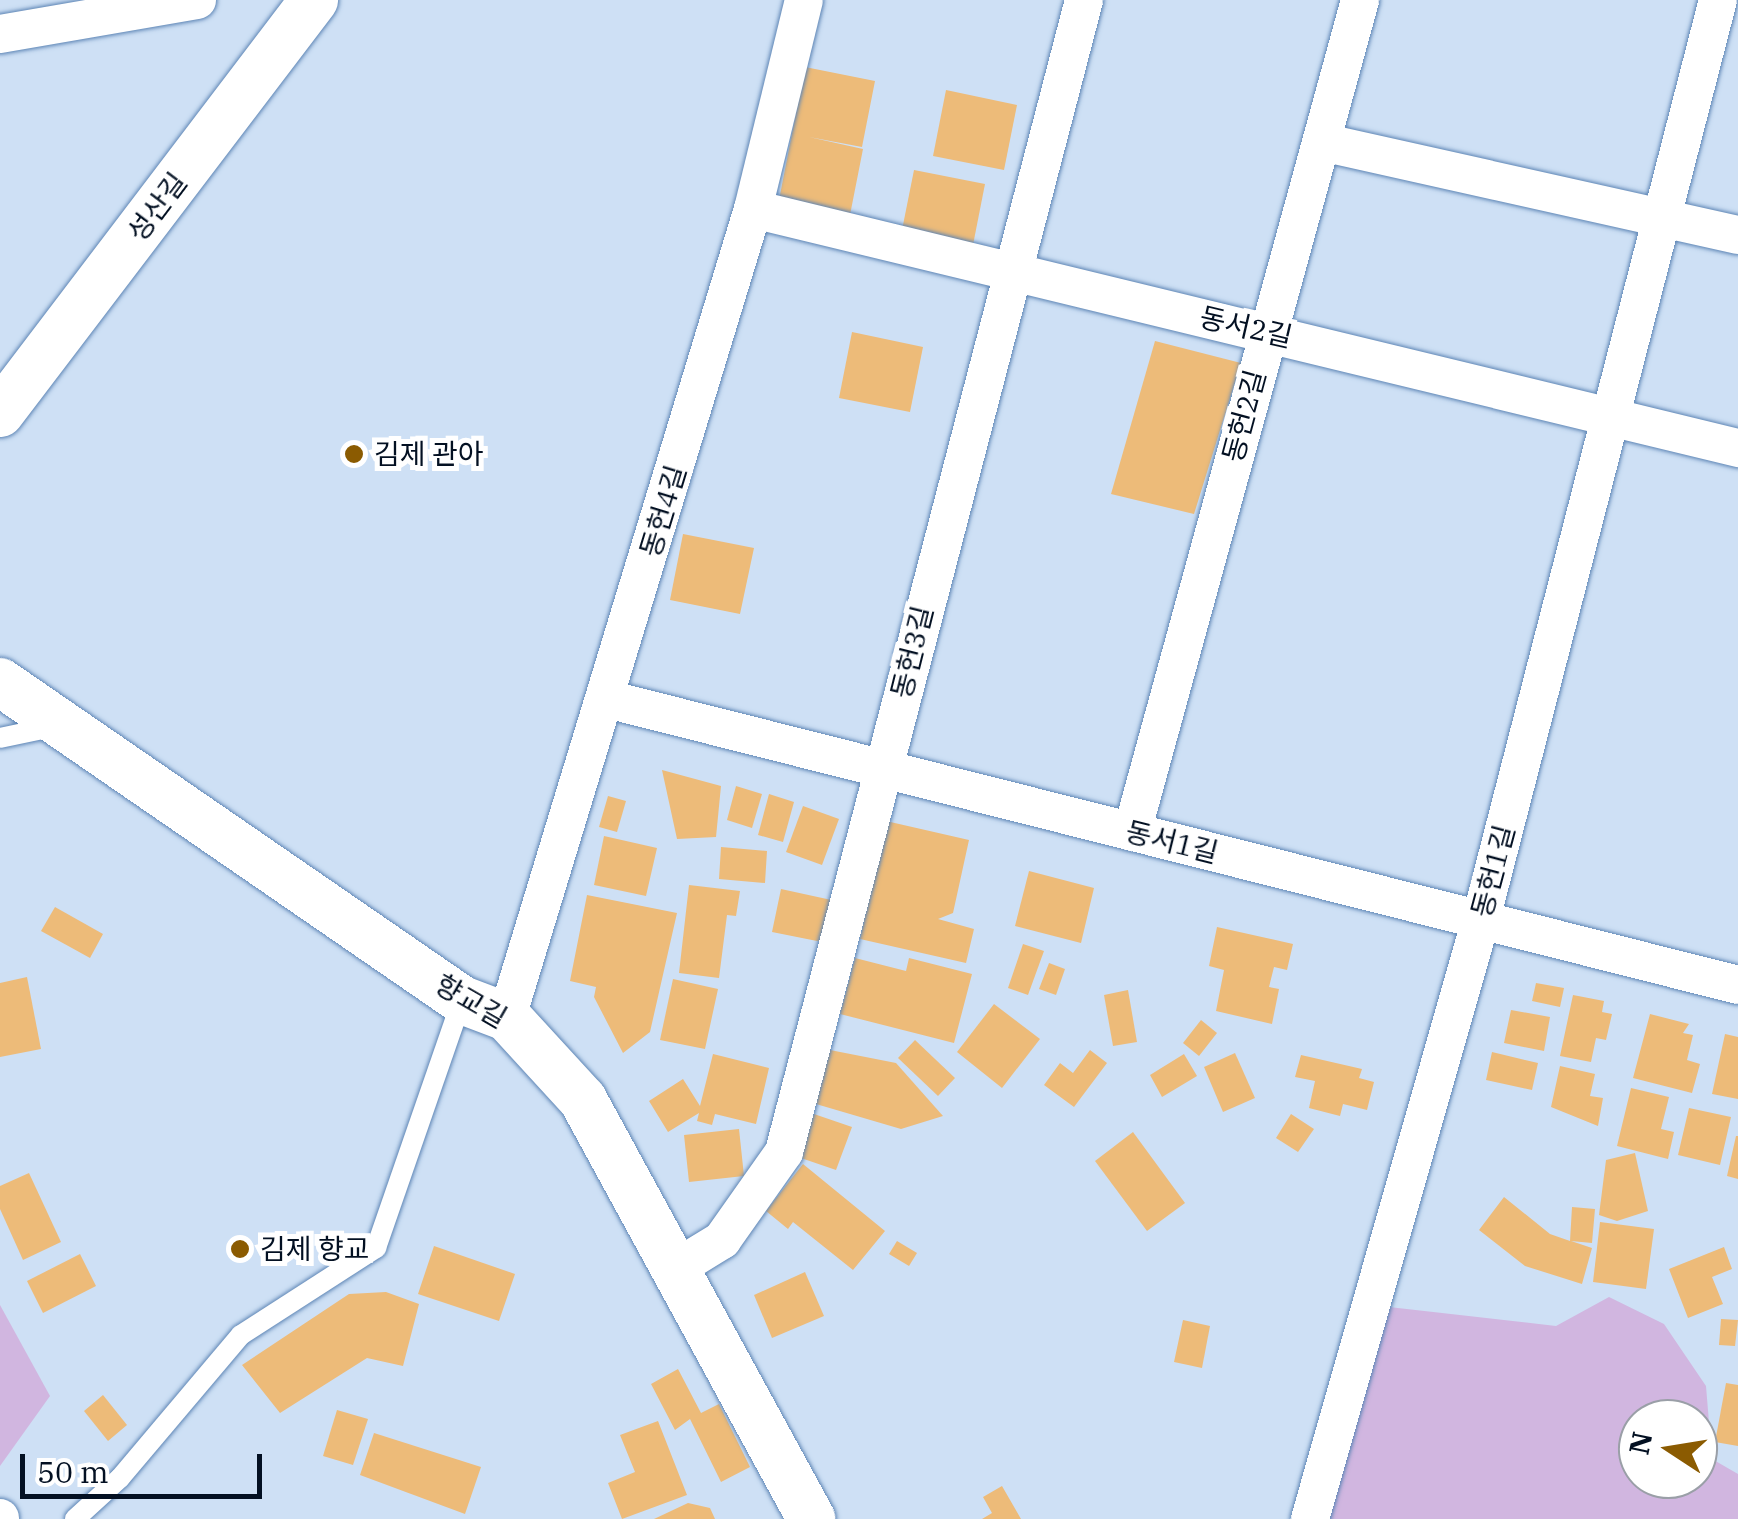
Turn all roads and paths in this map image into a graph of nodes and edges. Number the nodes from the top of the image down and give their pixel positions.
1 (197, 0) edge
2 (314, 0) edge
3 (804, 0) edge
4 (1084, 0) edge
5 (1360, 0) edge
6 (1718, 0) edge
7 (37, 13) edge
8 (0, 34) edge
9 (1326, 143) junction
10 (753, 209) junction
11 (1666, 221) junction
12 (1738, 235) edge
13 (1010, 272) junction
14 (1267, 332) junction
15 (0, 413) edge
16 (1612, 417) junction
17 (1738, 448) edge
18 (0, 682) edge
19 (607, 699) junction
20 (62, 725) junction
21 (0, 738) edge
22 (883, 767) junction
23 (1132, 832) junction
24 (1480, 920) junction
25 (1738, 984) edge
26 (462, 1000) junction
27 (508, 1018) junction
28 (678, 1267) junction
29 (75, 1519) edge
30 (811, 1519) edge
31 (1310, 1519) edge

1 - 7 street
2 - 15 street, 성산길
3 - 10 street, 동헌4길
4 - 13 street, 동헌3길
5 - 9 street, 동헌2길
6 - 11 street, 동헌1길
7 - 8 street
9 - 11 street
9 - 14 street, 동헌2길
10 - 13 street, 동서2길
10 - 19 street, 동헌4길
11 - 12 street
11 - 16 street, 동헌1길
13 - 14 street, 동서2길
13 - 22 street, 동헌3길
14 - 16 street, 동서2길
14 - 23 street, 동헌2길
16 - 17 street, 동서2길
16 - 24 street, 동헌1길
18 - 20 street, 향교길
19 - 22 street, 동서1길
19 - 27 street, 동헌4길
20 - 21 lane
20 - 26 street, 향교길
22 - 23 street, 동서1길
22 - 28 street, 동헌3길
23 - 24 street, 동서1길
24 - 25 street, 동서1길
24 - 31 street, 동헌1길
26 - 27 street, 향교길
26 - 29 lane
27 - 28 street, 향교길
28 - 30 street, 향교길

